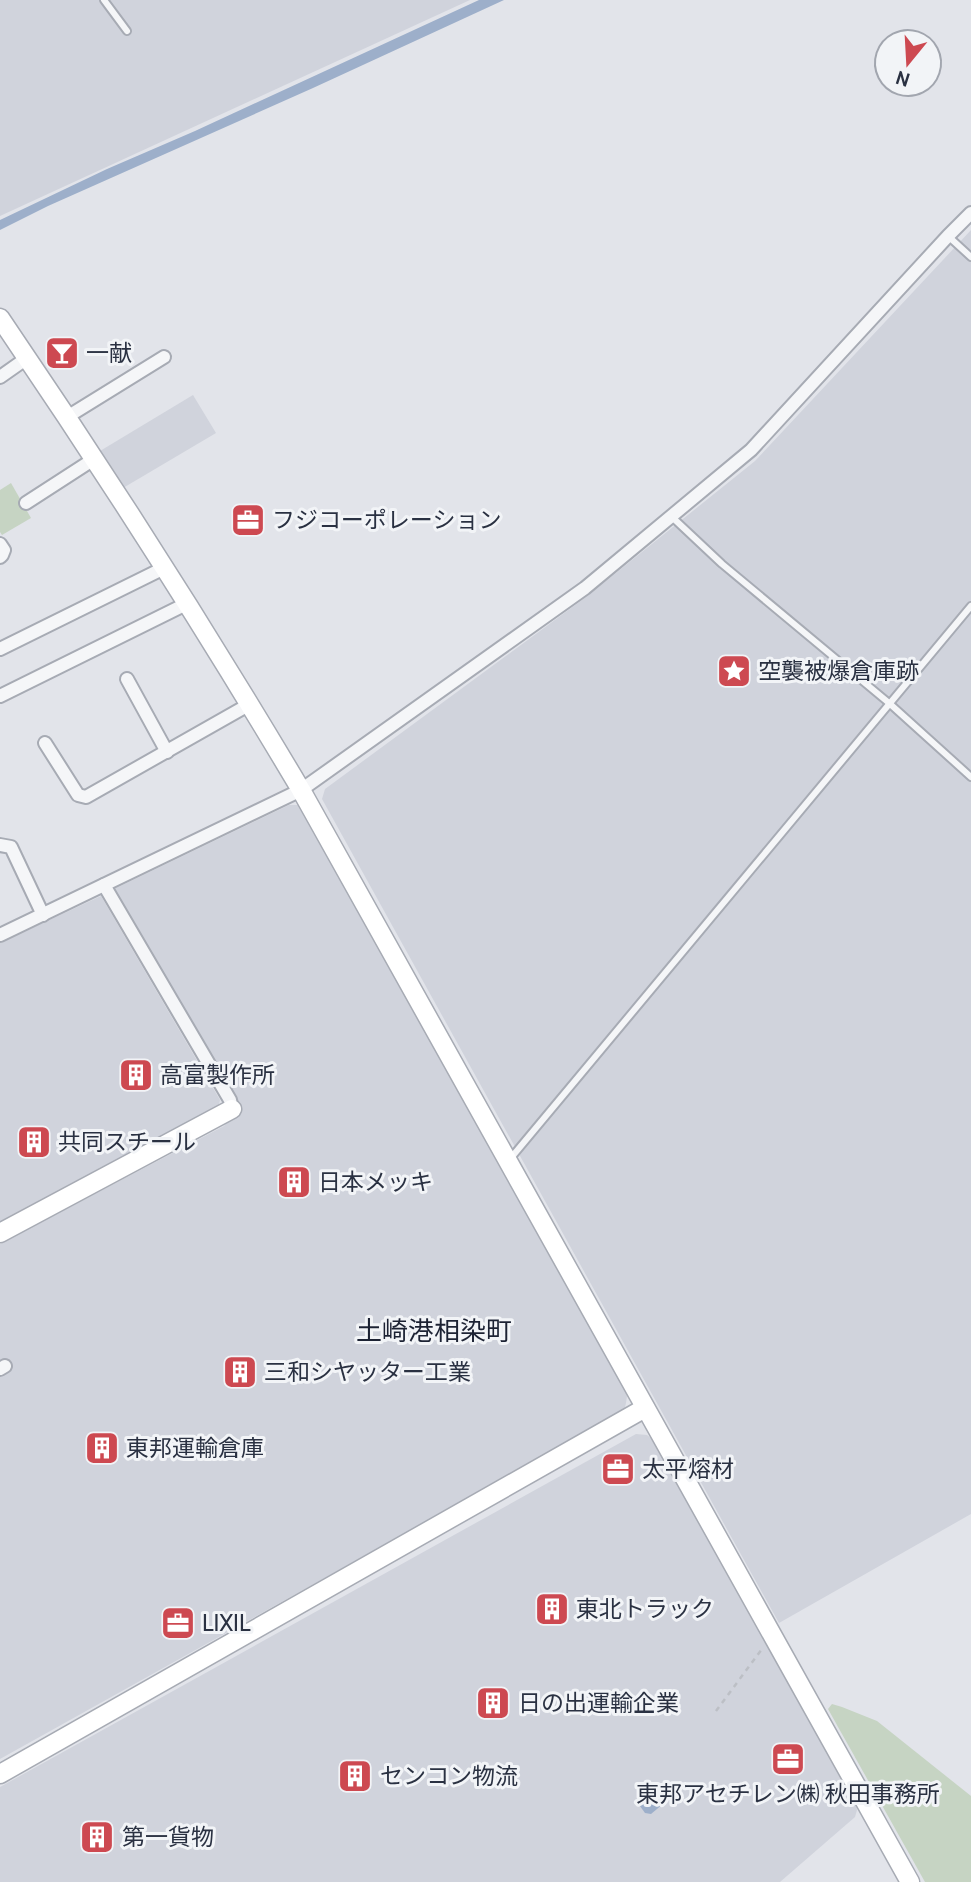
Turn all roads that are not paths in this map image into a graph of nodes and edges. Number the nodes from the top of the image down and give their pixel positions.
1 (104, 0) edge
2 (127, 31) dead end
3 (971, 214) edge
4 (948, 236) junction
5 (971, 257) edge
6 (0, 318) edge
7 (164, 356) dead end
8 (27, 358) junction
9 (0, 377) edge
10 (67, 417) junction
11 (94, 459) junction
12 (26, 503) dead end
13 (672, 517) junction
14 (0, 544) edge
15 (0, 557) edge
16 (164, 568) junction
17 (186, 604) junction
18 (971, 606) edge
19 (0, 649) edge
20 (127, 679) dead end
21 (0, 696) edge
22 (889, 703) junction
23 (250, 704) junction
24 (45, 743) dead end
25 (167, 752) junction
26 (971, 777) edge
27 (301, 790) junction
28 (0, 845) edge
29 (104, 885) junction
30 (43, 915) junction
31 (0, 935) edge
32 (232, 1110) joint
33 (509, 1160) junction
34 (0, 1233) edge
35 (645, 1408) junction
36 (0, 1774) edge
37 (910, 1882) edge

1 - 2 lane
3 - 4 street
4 - 5 lane
4 - 13 street
6 - 8 street
7 - 10 street
8 - 9 street
8 - 10 street
10 - 11 street
11 - 12 street
11 - 16 street
13 - 22 lane
13 - 27 street
14 - 15 street
16 - 17 street
16 - 19 street
17 - 21 street
17 - 23 street
18 - 22 lane
20 - 25 street
22 - 26 lane
22 - 33 lane
23 - 25 street
23 - 27 street
24 - 25 street
27 - 29 street
27 - 33 street
28 - 30 street
29 - 30 street
29 - 32 street
30 - 31 street
32 - 34 street
33 - 35 street
35 - 36 street
35 - 37 street

